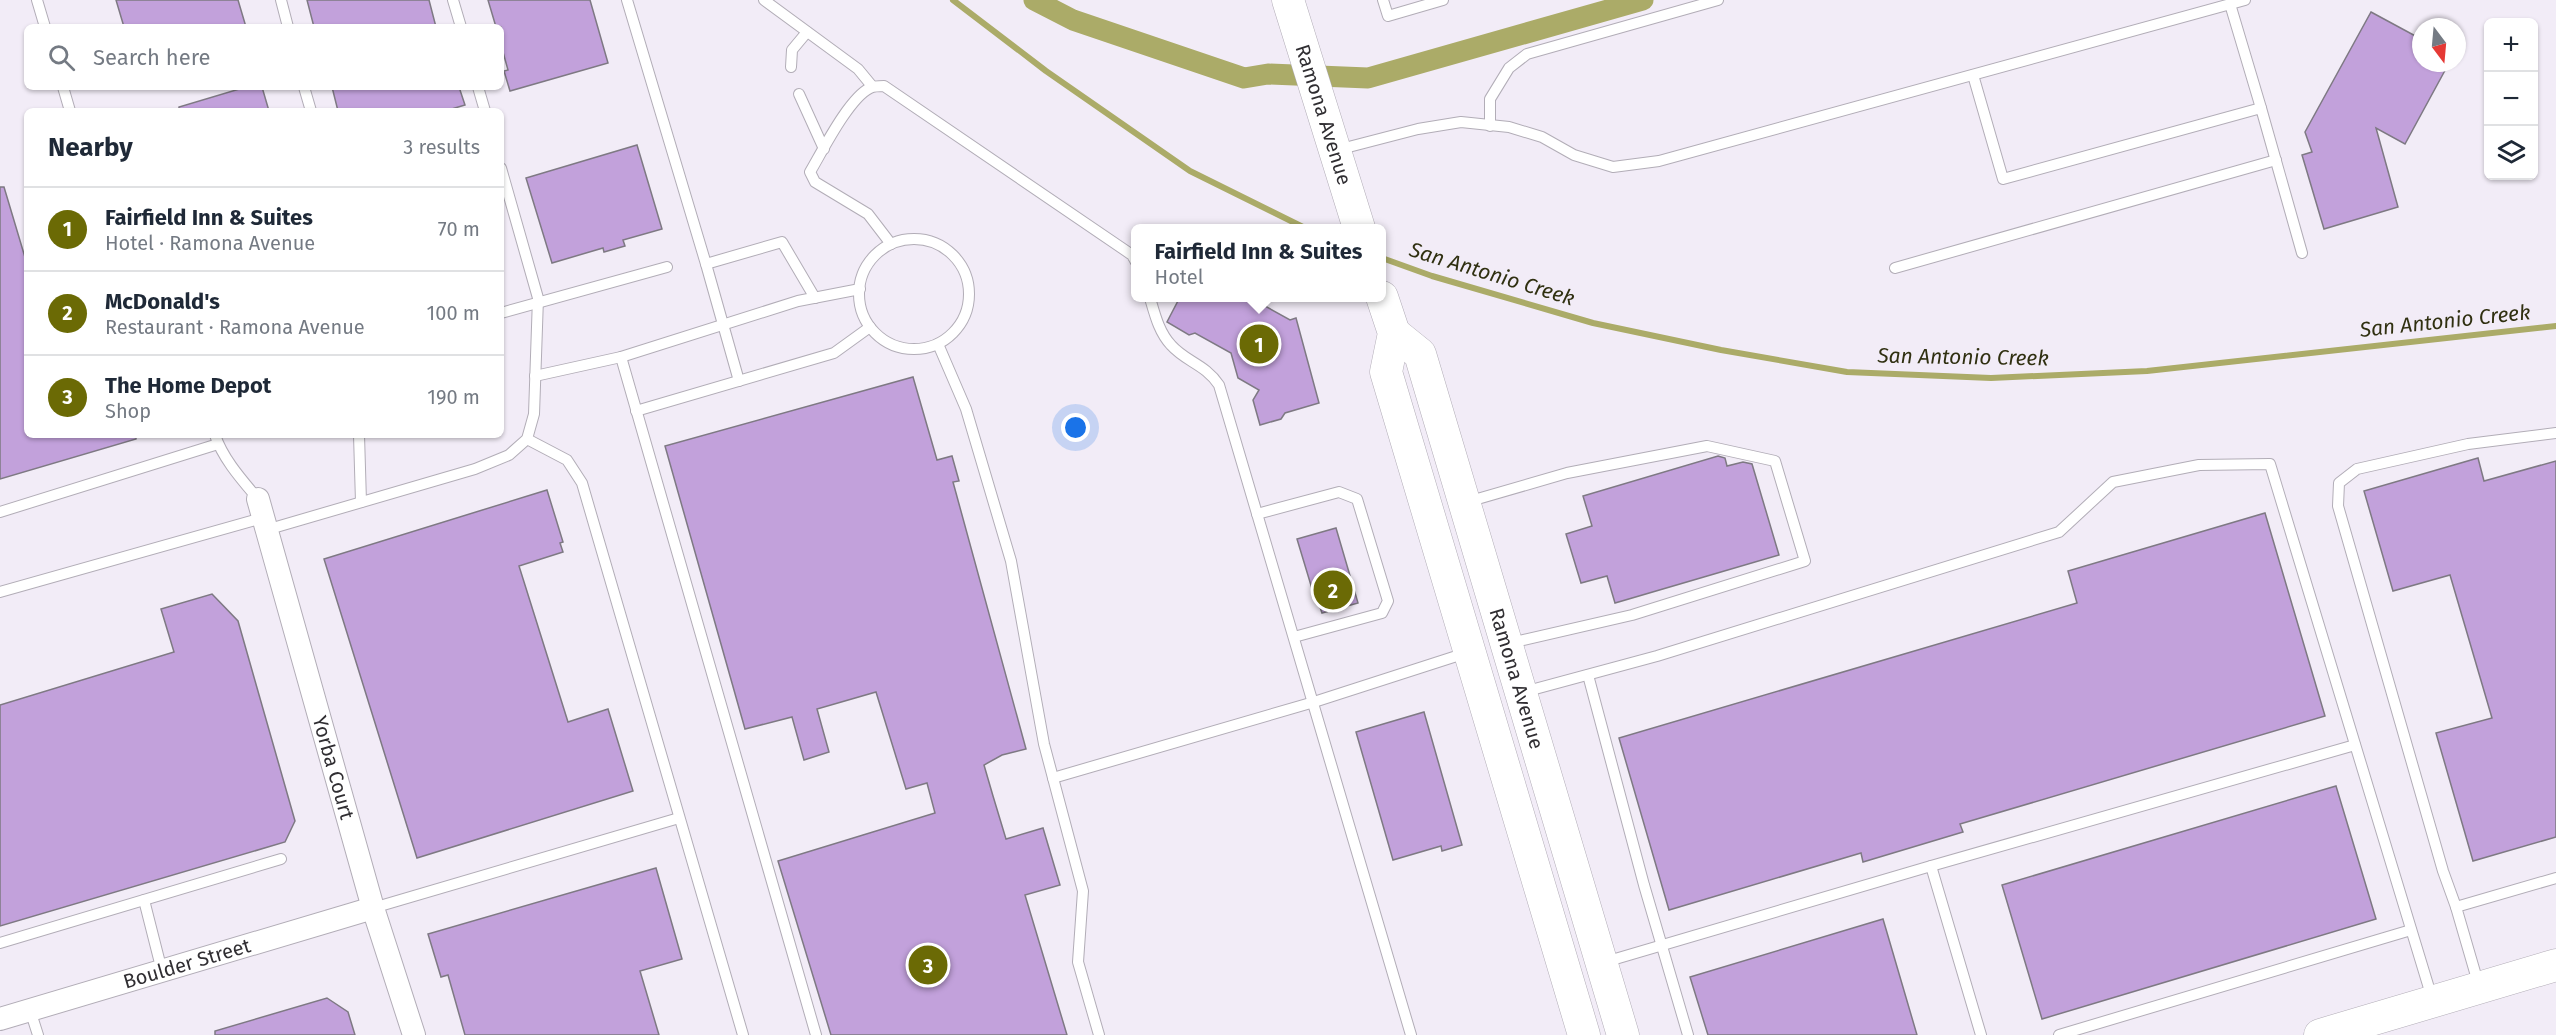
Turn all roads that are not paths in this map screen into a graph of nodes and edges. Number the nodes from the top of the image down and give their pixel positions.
1 (37, 0) edge
2 (281, 0) edge
3 (453, 0) edge
4 (627, 0) edge
5 (764, 0) edge
6 (1383, 0) edge
7 (1443, 0) edge
8 (1718, 0) edge
9 (2245, 0) edge
10 (2230, 4) junction
11 (1292, 14) edge
12 (44, 24) edge
13 (287, 24) edge
14 (460, 24) edge
15 (807, 32) junction
16 (791, 68) dead end
17 (1973, 75) junction
18 (872, 86) junction
19 (64, 90) edge
20 (305, 90) edge
21 (479, 90) edge
22 (799, 94) dead end
23 (69, 108) edge
24 (310, 108) edge
25 (484, 108) edge
26 (2261, 108) junction
27 (1490, 126) junction
28 (824, 149) junction
29 (2276, 160) junction
30 (1337, 161) junction
31 (504, 179) edge
32 (1358, 224) edge
33 (891, 244) junction
34 (2302, 253) dead end
35 (1131, 254) edge
36 (706, 264) junction
37 (667, 267) dead end
38 (1895, 268) dead end
39 (860, 289) junction
40 (815, 298) junction
41 (538, 302) junction
42 (1151, 302) edge
43 (1384, 302) edge
44 (504, 312) edge
45 (724, 325) junction
46 (870, 327) junction
47 (1394, 333) junction
48 (938, 344) junction
49 (621, 357) junction
50 (535, 376) junction
51 (739, 381) junction
52 (636, 411) junction
53 (2556, 433) edge
54 (359, 438) edge
55 (217, 439) edge
56 (527, 439) junction
57 (361, 502) junction
58 (1464, 503) junction
59 (0, 512) edge
60 (1257, 514) junction
61 (262, 516) junction
62 (0, 592) edge
63 (1294, 637) junction
64 (1506, 643) junction
65 (1470, 652) junction
66 (1588, 675) junction
67 (1521, 692) junction
68 (1314, 702) junction
69 (2355, 745) junction
70 (1053, 778) junction
71 (679, 818) junction
72 (281, 859) dead end
73 (1931, 866) junction
74 (2556, 878) edge
75 (144, 900) junction
76 (2456, 907) junction
77 (373, 908) junction
78 (2411, 930) junction
79 (0, 943) edge
80 (1662, 946) junction
81 (1602, 963) junction
82 (2556, 965) edge
83 (162, 970) junction
84 (2480, 988) junction
85 (2433, 1001) junction
86 (30, 1010) junction
87 (0, 1019) edge
88 (38, 1035) edge
89 (414, 1035) edge
90 (743, 1035) edge
91 (816, 1035) edge
92 (1099, 1035) edge
93 (1411, 1035) edge
94 (1584, 1035) edge
95 (1623, 1035) edge
96 (1689, 1035) edge
97 (1981, 1035) edge
98 (2059, 1035) edge
99 (2320, 1035) edge

1 - 12 lane
2 - 13 lane
3 - 14 lane
4 - 36 lane
5 - 15 lane
6 - 7 lane
8 - 27 lane
9 - 10 lane
10 - 17 lane
10 - 26 lane
11 - 30 main road, Ramona Avenue
15 - 16 lane
15 - 18 lane
17 - 26 lane
17 - 27 lane
18 - 28 lane
18 - 35 lane
19 - 23 lane
20 - 24 lane
21 - 25 lane
22 - 28 lane
26 - 29 lane
27 - 30 lane
28 - 33 lane
29 - 34 lane
29 - 38 lane
30 - 32 main road, Ramona Avenue
31 - 41 lane
33 - 39 lane
33 - 48 lane
36 - 40 lane
36 - 45 lane
37 - 41 lane
39 - 40 lane
39 - 46 lane
40 - 45 lane
41 - 44 lane
41 - 50 lane
42 - 60 lane
43 - 47 main road
45 - 49 lane
45 - 51 lane
46 - 48 lane
46 - 51 lane
47 - 58 main road, Ramona Avenue
47 - 65 main road, Ramona Avenue
48 - 70 lane
49 - 50 lane
49 - 52 lane
50 - 56 lane
51 - 52 lane
52 - 91 lane
53 - 76 lane
54 - 57 lane
55 - 59 lane
55 - 61 lane
56 - 57 lane
56 - 71 lane
57 - 61 lane
58 - 64 main road, Ramona Avenue
58 - 64 lane
60 - 63 lane
60 - 63 lane
61 - 62 lane
61 - 77 street, Yorba Court
63 - 68 lane
64 - 65 main road
64 - 67 main road, Ramona Avenue
65 - 68 lane
65 - 94 main road, Ramona Avenue
66 - 67 lane
66 - 69 lane
66 - 80 lane
67 - 81 main road, Ramona Avenue
68 - 70 lane
68 - 93 lane
69 - 73 lane
69 - 78 lane
70 - 92 lane
71 - 77 lane
71 - 90 lane
72 - 75 lane
73 - 80 lane
73 - 97 lane
74 - 76 lane
75 - 79 lane
75 - 83 lane
76 - 84 lane
77 - 83 street, Boulder Street
77 - 89 street, Yorba Court
78 - 85 lane
78 - 98 lane
80 - 81 lane
80 - 96 lane
81 - 95 main road, Ramona Avenue
82 - 84 main road
83 - 86 street, Boulder Street
84 - 85 main road
85 - 99 main road
86 - 87 street, Boulder Street
86 - 88 lane

